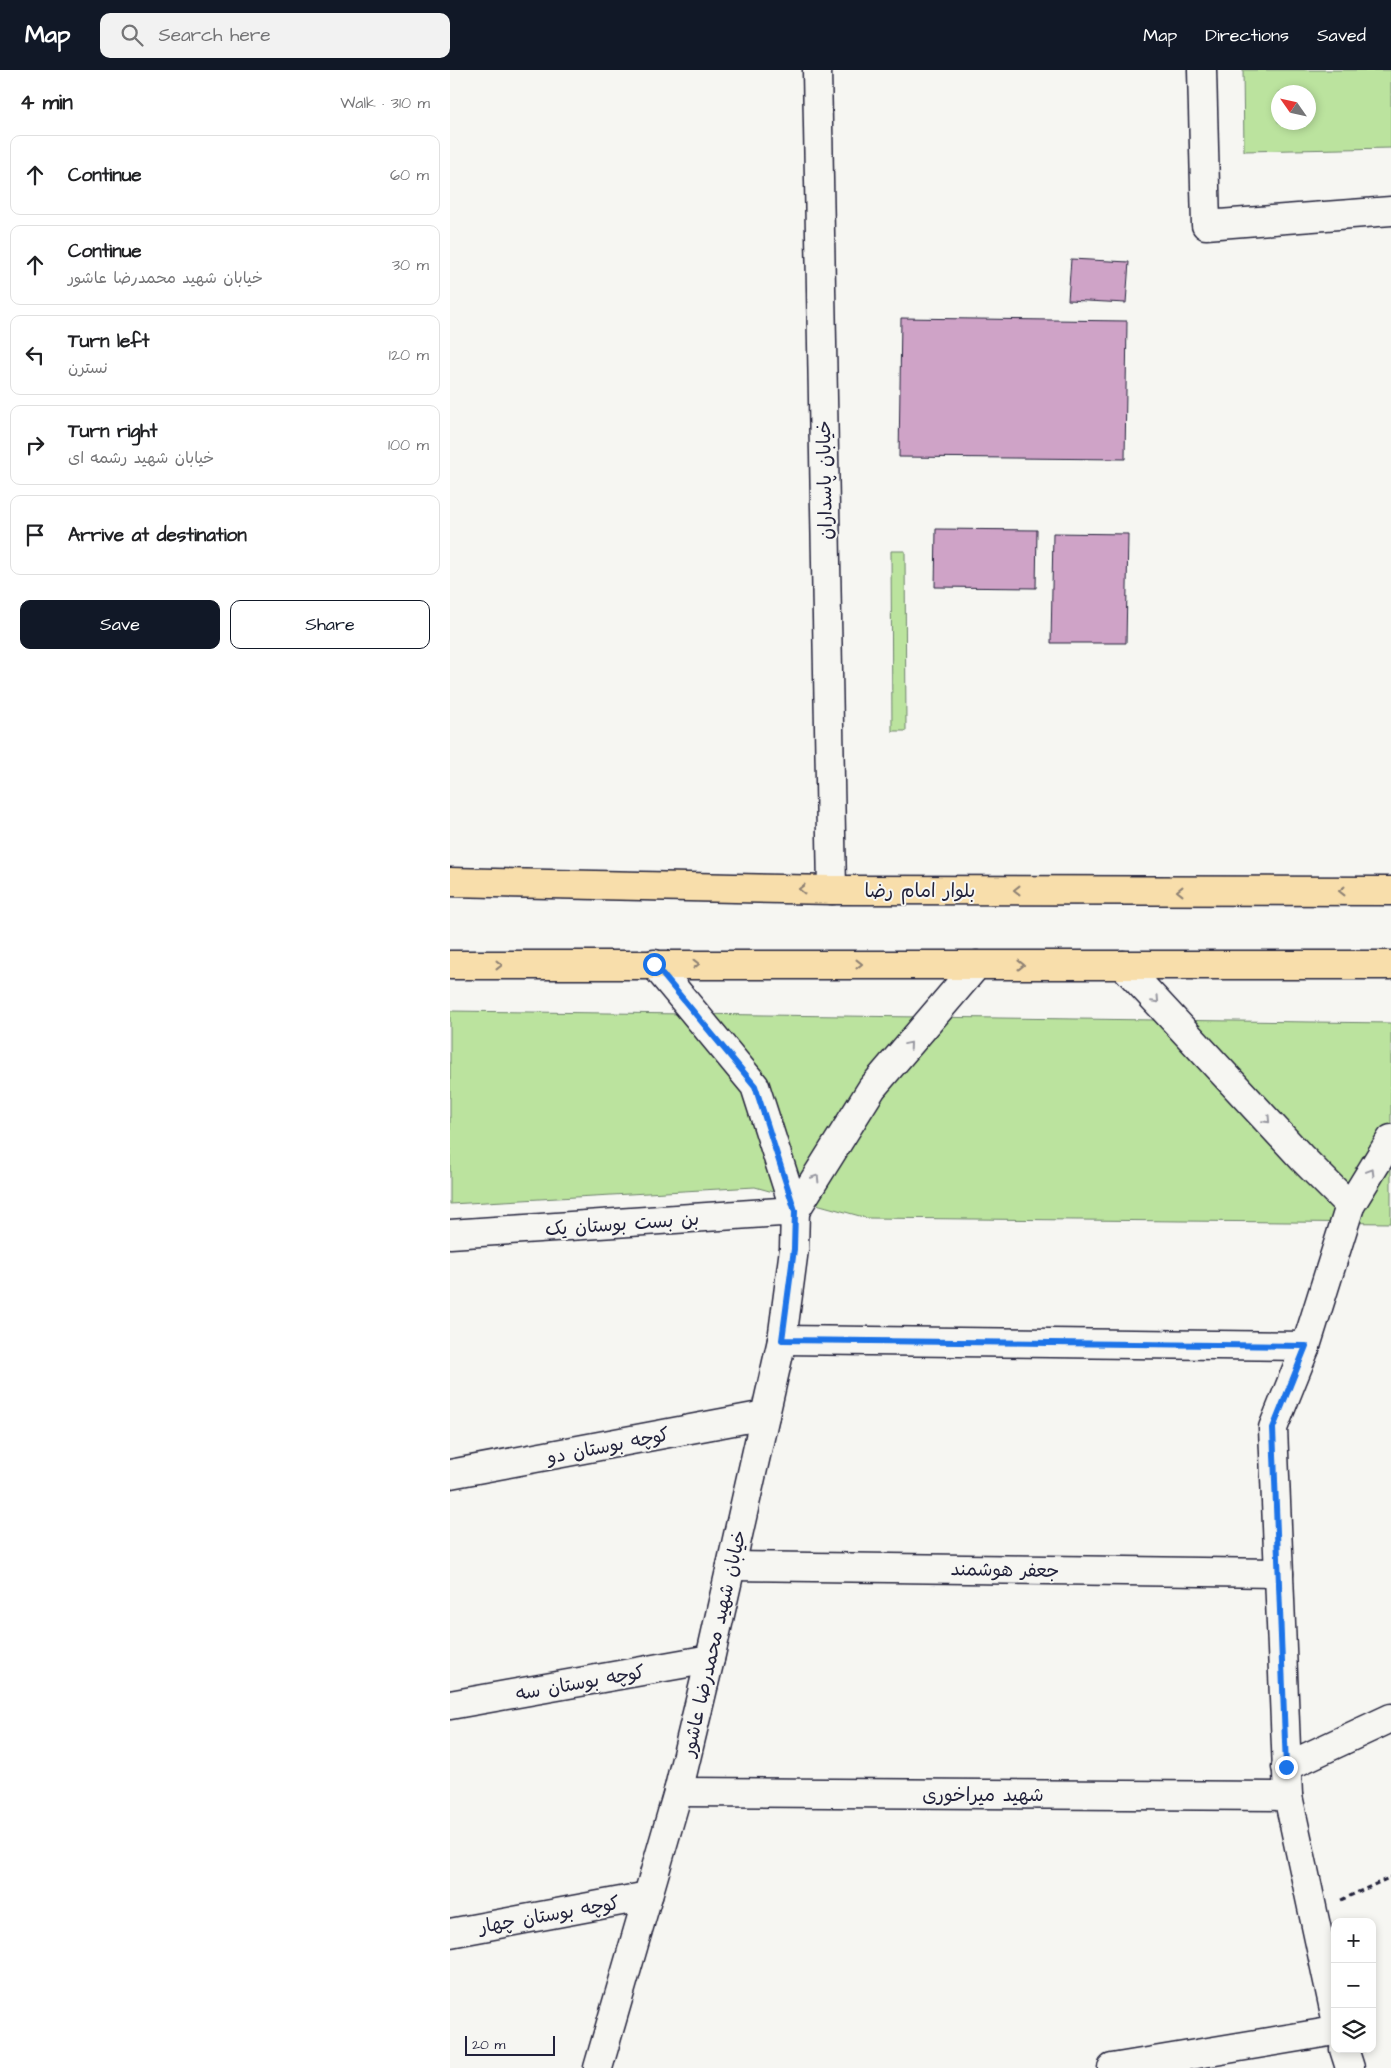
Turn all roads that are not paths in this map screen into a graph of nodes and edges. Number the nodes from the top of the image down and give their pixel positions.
1 (816, 70) edge
2 (1202, 70) edge
3 (1391, 211) edge
4 (450, 882) edge
5 (832, 890) junction
6 (1391, 891) edge
7 (654, 964) junction
8 (977, 964) junction
9 (1123, 965) junction
10 (1391, 965) edge
11 (450, 966) edge
12 (1391, 1139) edge
13 (1350, 1206) junction
14 (795, 1211) junction
15 (450, 1234) edge
16 (782, 1340) junction
17 (1306, 1346) junction
18 (765, 1415) junction
19 (450, 1474) edge
20 (731, 1566) junction
21 (1279, 1573) junction
22 (710, 1659) junction
23 (450, 1705) edge
24 (1391, 1718) edge
25 (1286, 1767) junction
26 (678, 1792) junction
27 (1288, 1796) junction
28 (648, 1896) junction
29 (450, 1933) edge
30 (1334, 2008) edge
31 (1331, 2032) edge
32 (1345, 2053) edge
33 (598, 2068) edge
34 (1112, 2068) edge
35 (1350, 2068) edge

1 - 5 street, خیابان پاسداران
2 - 3 street
5 -> 4 main road, بلوار امام رضا
6 -> 5 main road, بلوار امام رضا
7 -> 8 main road
11 -> 7 main road
7 - 14 street
8 -> 9 main road
14 -> 8 street
9 - 10 main road
9 -> 13 street
13 -> 12 street
13 - 17 street
14 - 15 street, بن بست بوستان یک
14 - 16 street, خیابان شهید محمدرضا عاشور
16 - 17 street
16 - 18 street, خیابان شهید محمدرضا عاشور
17 - 21 street
18 - 19 street, کوچه بوستان دو
18 - 20 street, خیابان شهید محمدرضا عاشور
20 - 21 street, جعفر هوشمند
20 - 22 street, خیابان شهید محمدرضا عاشور
21 - 25 street
22 - 23 street, کوچه بوستان سه
22 - 26 street, خیابان شهید محمدرضا عاشور
24 - 25 street
25 - 27 street
26 - 27 street, شهید میراخوری
26 - 28 street, خیابان شهید محمدرضا عاشور
27 - 30 street
28 - 29 street, کوچه بوستان چهار
28 - 33 street, خیابان شهید محمدرضا عاشور
31 - 34 street
32 - 35 street

